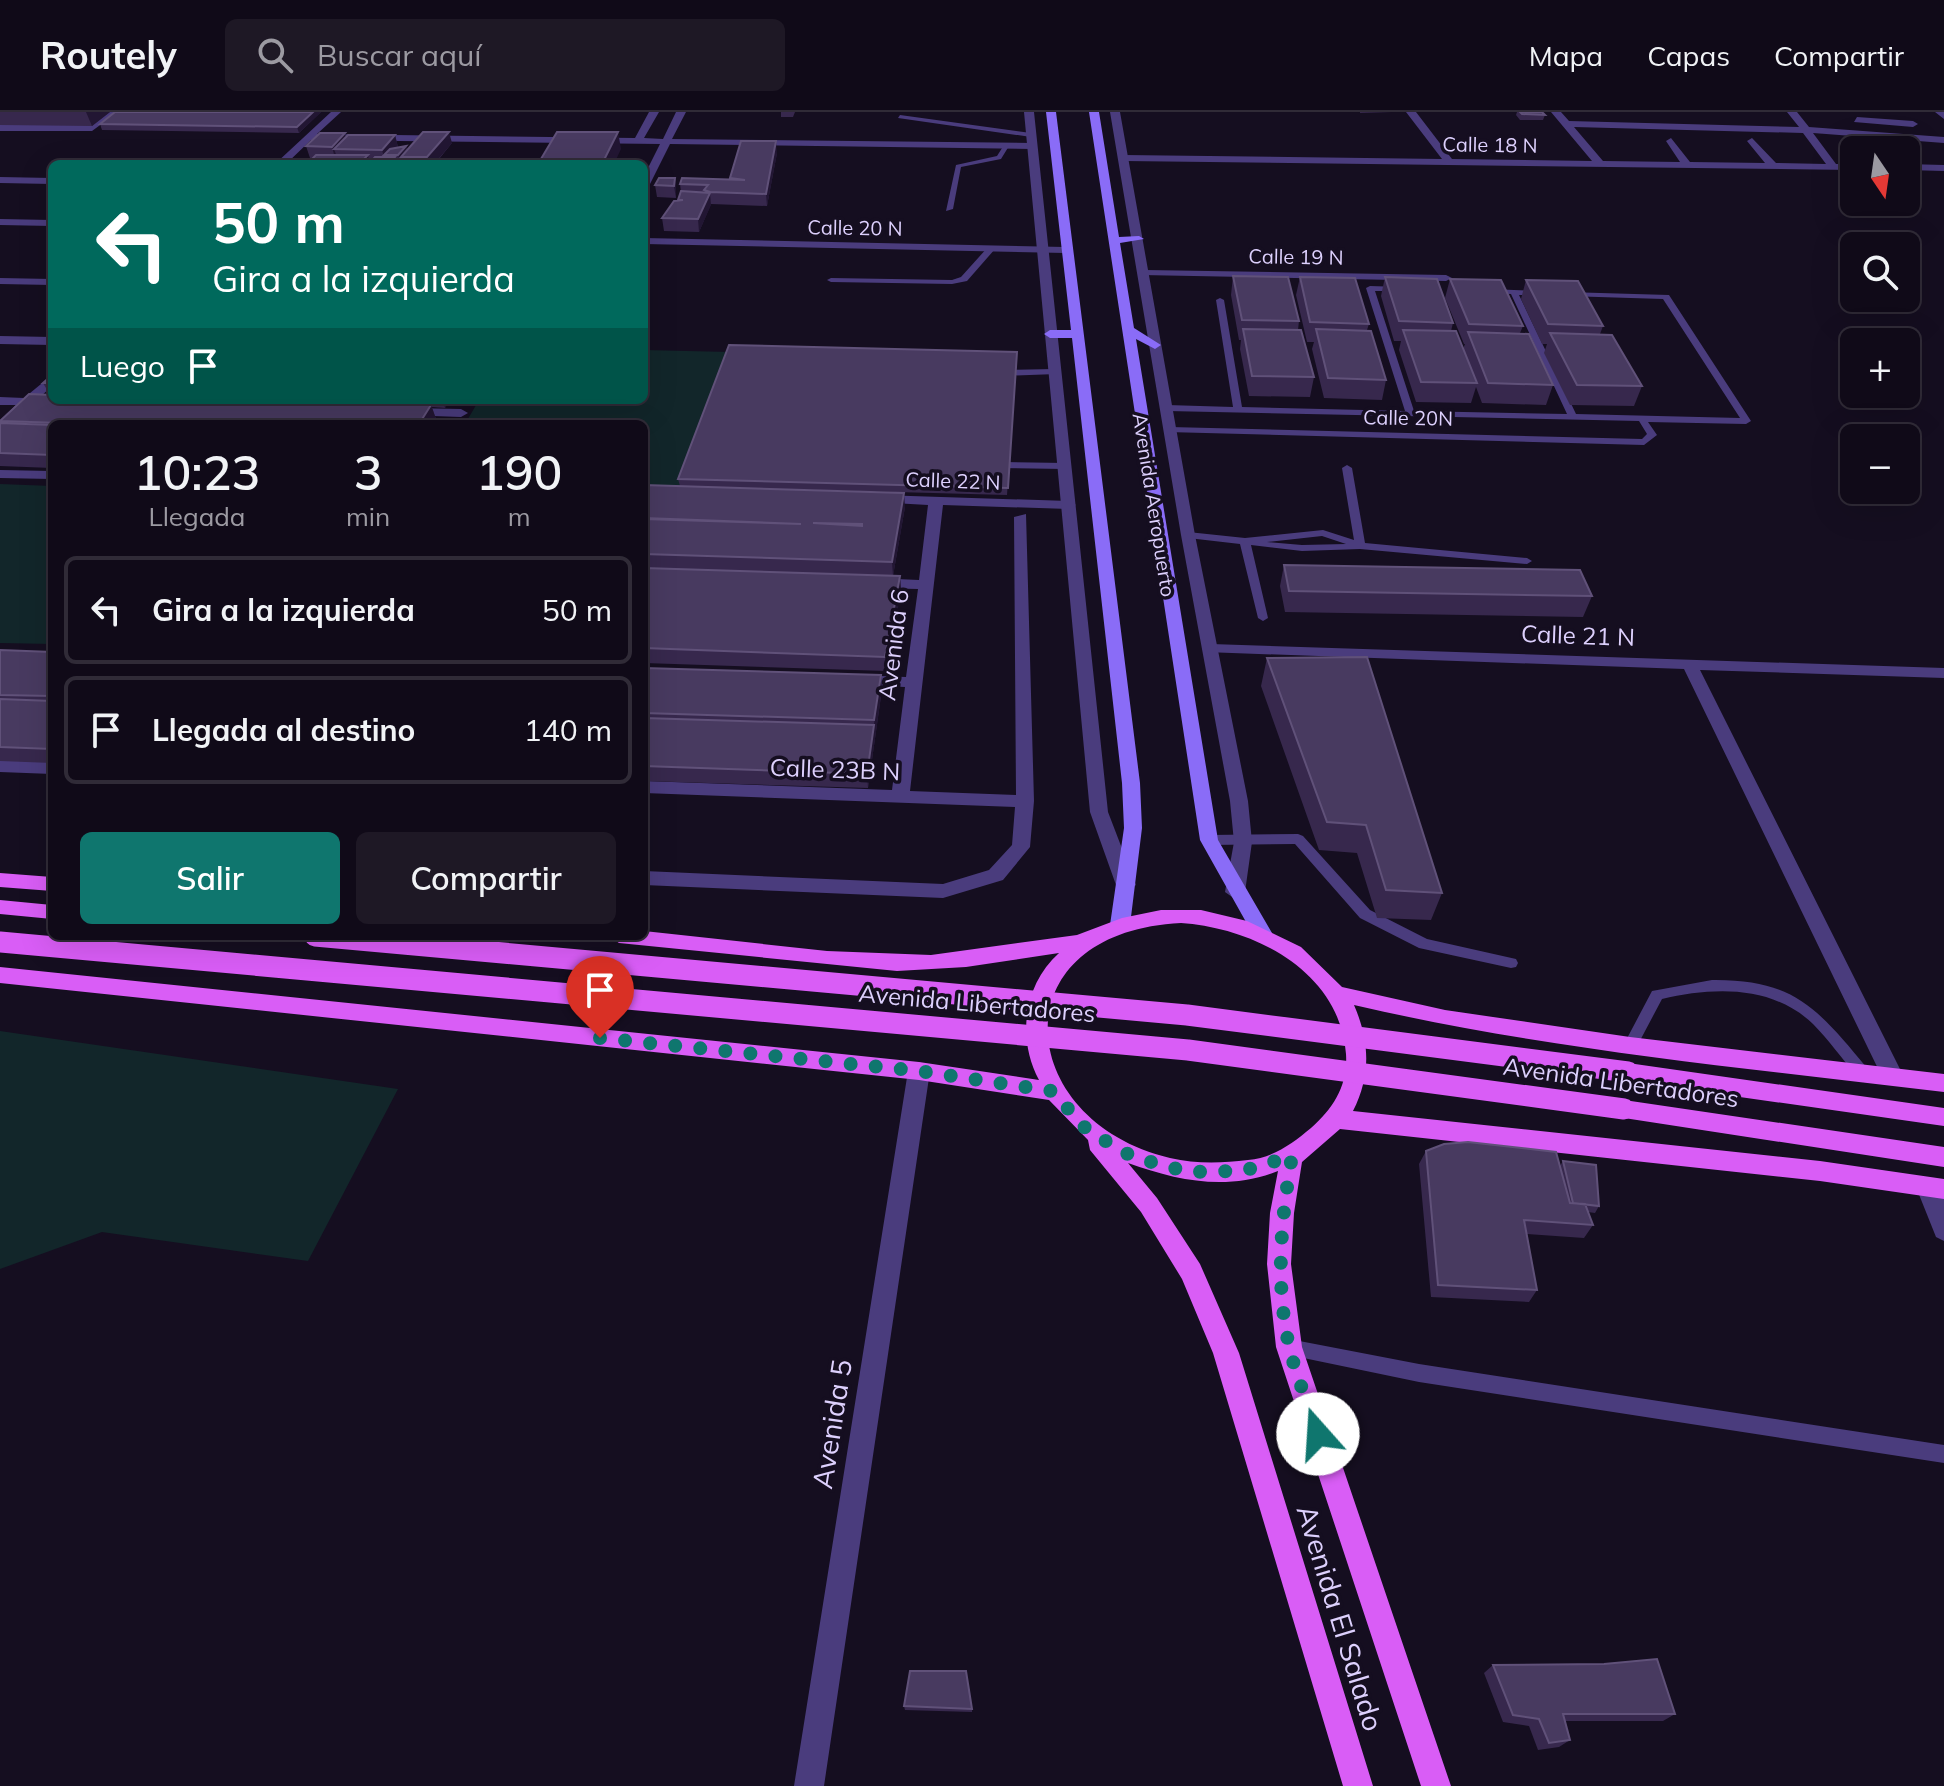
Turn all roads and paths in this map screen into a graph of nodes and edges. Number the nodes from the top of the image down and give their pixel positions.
1 (113, 112) edge
2 (336, 112) edge
3 (654, 112) edge
4 (681, 112) edge
5 (1029, 112) edge
6 (1051, 112) edge
7 (1094, 112) edge
8 (1115, 112) edge
9 (1411, 112) edge
10 (1556, 112) edge
11 (1668, 112) edge
12 (1793, 114) edge
13 (900, 117) dead end
14 (1809, 117) dead end
15 (1839, 119) dead end
16 (1564, 124) junction
17 (1913, 124) dead end
18 (1681, 126) junction
19 (0, 128) edge
20 (1805, 130) junction
21 (308, 137) junction
22 (1032, 140) junction
23 (1944, 140) edge
24 (638, 141) junction
25 (1671, 141) dead end
26 (1752, 141) dead end
27 (666, 142) junction
28 (1006, 146) junction
29 (1124, 158) junction
30 (284, 160) edge
31 (1449, 162) junction
32 (1601, 165) junction
33 (1687, 165) junction
34 (1773, 166) junction
35 (1833, 166) junction
36 (1840, 166) edge
37 (1920, 167) edge
38 (1944, 168) edge
39 (648, 178) edge
40 (0, 180) edge
41 (48, 181) edge
42 (949, 209) dead end
43 (0, 222) edge
44 (48, 223) edge
45 (0, 231) edge
46 (48, 232) edge
47 (1139, 239) junction
48 (1113, 240) junction
49 (648, 241) edge
50 (991, 249) junction
51 (1041, 250) junction
52 (1065, 250) junction
53 (1145, 273) junction
54 (1446, 278) dead end
55 (831, 280) dead end
56 (0, 281) edge
57 (48, 282) edge
58 (1418, 289) edge
59 (1482, 291) edge
60 (1514, 292) junction
61 (1220, 300) dead end
62 (1126, 328) junction
63 (1050, 334) junction
64 (1075, 334) junction
65 (0, 340) edge
66 (48, 341) edge
67 (1155, 345) junction
68 (1054, 372) junction
69 (48, 383) edge
70 (997, 388) edge
71 (0, 401) edge
72 (28, 402) junction
73 (48, 402) edge
74 (1167, 408) junction
75 (1238, 410) junction
76 (399, 411) edge
77 (1410, 413) junction
78 (1573, 417) junction
79 (457, 418) edge
80 (1642, 419) junction
81 (0, 427) edge
82 (1170, 430) junction
83 (997, 450) edge
84 (1065, 466) junction
85 (1347, 468) dead end
86 (0, 474) edge
87 (48, 475) edge
88 (856, 498) edge
89 (936, 501) junction
90 (1069, 505) junction
91 (1021, 517) dead end
92 (1188, 535) junction
93 (1245, 541) junction
94 (1360, 546) junction
95 (1527, 561) dead end
96 (863, 583) edge
97 (926, 585) junction
98 (1263, 618) dead end
99 (1211, 649) junction
100 (1689, 664) junction
101 (1944, 673) edge
102 (834, 680) edge
103 (914, 682) junction
104 (0, 766) edge
105 (48, 768) edge
106 (648, 787) edge
107 (900, 796) junction
108 (1025, 801) junction
109 (1209, 840) junction
110 (1243, 842) junction
111 (648, 878) edge
112 (0, 880) edge
113 (48, 884) edge
114 (1126, 885) junction
115 (1235, 892) junction
116 (0, 907) edge
117 (48, 912) edge
118 (1120, 925) junction
119 (1262, 933) junction
120 (648, 939) edge
121 (1090, 939) junction
122 (359, 940) edge
123 (0, 942) edge
124 (1511, 963) dead end
125 (0, 975) edge
126 (1339, 994) junction
127 (1630, 1046) junction
128 (919, 1071) junction
129 (1862, 1072) junction
130 (1892, 1075) junction
131 (1944, 1083) edge
132 (1052, 1091) junction
133 (1944, 1117) edge
134 (1338, 1119) junction
135 (1087, 1130) junction
136 (1292, 1156) junction
137 (1944, 1157) edge
138 (1936, 1188) edge
139 (1944, 1230) edge
140 (1289, 1347) junction
141 (1944, 1454) edge
142 (809, 1786) edge
143 (1358, 1786) edge
144 (1436, 1786) edge

1 - 19 street
2 - 21 street
3 - 24 street
4 - 27 street
5 - 22 street
6 - 52 main road
7 - 48 main road, Avenida Aeropuerto
8 - 29 street, Avenida Aeropuerto
9 - 31 street
10 - 16 street
11 - 18 street
12 - 14 street
12 - 20 street
13 - 22 lane
15 - 17 street
16 - 18 street
16 - 32 street
18 - 20 street
20 - 23 street
20 - 35 street
21 - 24 street
21 - 30 street
22 - 28 street
22 - 51 street
24 - 27 street
25 - 33 street
26 - 34 street
27 - 28 street
27 - 39 street
28 - 42 lane
29 - 31 street, Calle 18 N
29 - 47 street, Avenida Aeropuerto
31 - 32 street, Calle 18 N
32 - 33 street, Calle 18 N
33 - 34 street, Calle 18 N
34 - 35 street, Calle 18 N
35 - 36 street, Calle 18 N
37 - 38 street
40 - 41 street
43 - 44 street
45 - 46 street
47 - 48 main road
47 - 53 street, Avenida Aeropuerto
48 - 62 main road, Avenida Aeropuerto
49 - 50 street, Calle 20 N
50 - 51 street, Calle 20 N
50 - 55 lane
51 - 52 street, Calle 20 N
51 - 63 street
52 - 64 main road
53 - 54 street, Calle 19 N
53 - 67 street, Avenida Aeropuerto
56 - 57 street
58 - 77 lane
59 - 60 lane
60 - 78 lane
60 - 80 lane
61 - 75 lane
62 - 67 main road
62 - 109 main road, Avenida Aeropuerto
63 - 64 main road
63 - 68 street
64 - 114 main road
65 - 66 street
67 - 74 street, Avenida Aeropuerto
68 - 70 lane
68 - 84 street
69 - 72 street
71 - 72 street
72 - 73 street
72 - 81 street
74 - 75 lane
74 - 82 street, Avenida Aeropuerto
75 - 77 lane
76 - 79 street
77 - 78 lane
78 - 80 lane
80 - 82 lane, Calle 20N
82 - 92 street, Avenida Aeropuerto
83 - 84 lane
84 - 90 street
85 - 94 lane
86 - 87 street
88 - 89 street, Calle 22 N
89 - 90 street, Calle 22 N
89 - 97 street, Avenida 6
90 - 114 street
91 - 108 street
92 - 93 lane
92 - 99 street, Avenida Aeropuerto
93 - 94 lane
93 - 94 lane
93 - 98 lane
94 - 95 lane
96 - 97 street
97 - 103 street, Avenida 6
99 - 100 street, Calle 21 N
99 - 110 street, Avenida Aeropuerto
100 - 101 street, Calle 21 N
100 - 130 street
102 - 103 street
103 - 107 street, Avenida 6
104 - 105 street
106 - 107 street, Calle 23B N
107 - 108 street, Calle 23B N
108 - 111 street
109 - 110 lane
109 - 115 main road, Avenida Aeropuerto
110 - 115 street, Avenida Aeropuerto
110 - 124 lane
112 - 113 main road
114 - 118 main road
115 - 119 main road, Avenida Aeropuerto
116 - 117 main road
118 - 119 main road
118 - 121 main road
119 - 126 main road
120 - 121 main road
121 - 132 main road
122 - 133 main road, Avenida Libertadores, bridge
123 - 137 main road, Avenida Libertadores, bridge
125 - 128 main road
126 - 127 main road
126 - 134 main road
127 - 129 main road
127 - 129 lane
128 - 132 main road
128 - 142 street, Avenida 5
129 - 130 main road
130 - 131 main road
132 - 135 main road, Avenida El Salado
134 - 136 main road
134 - 138 main road
135 - 136 main road
135 - 143 main road, Avenida El Salado
136 - 140 main road, Avenida El Salado
138 - 139 street
140 - 141 lane
140 - 144 main road, Avenida El Salado

